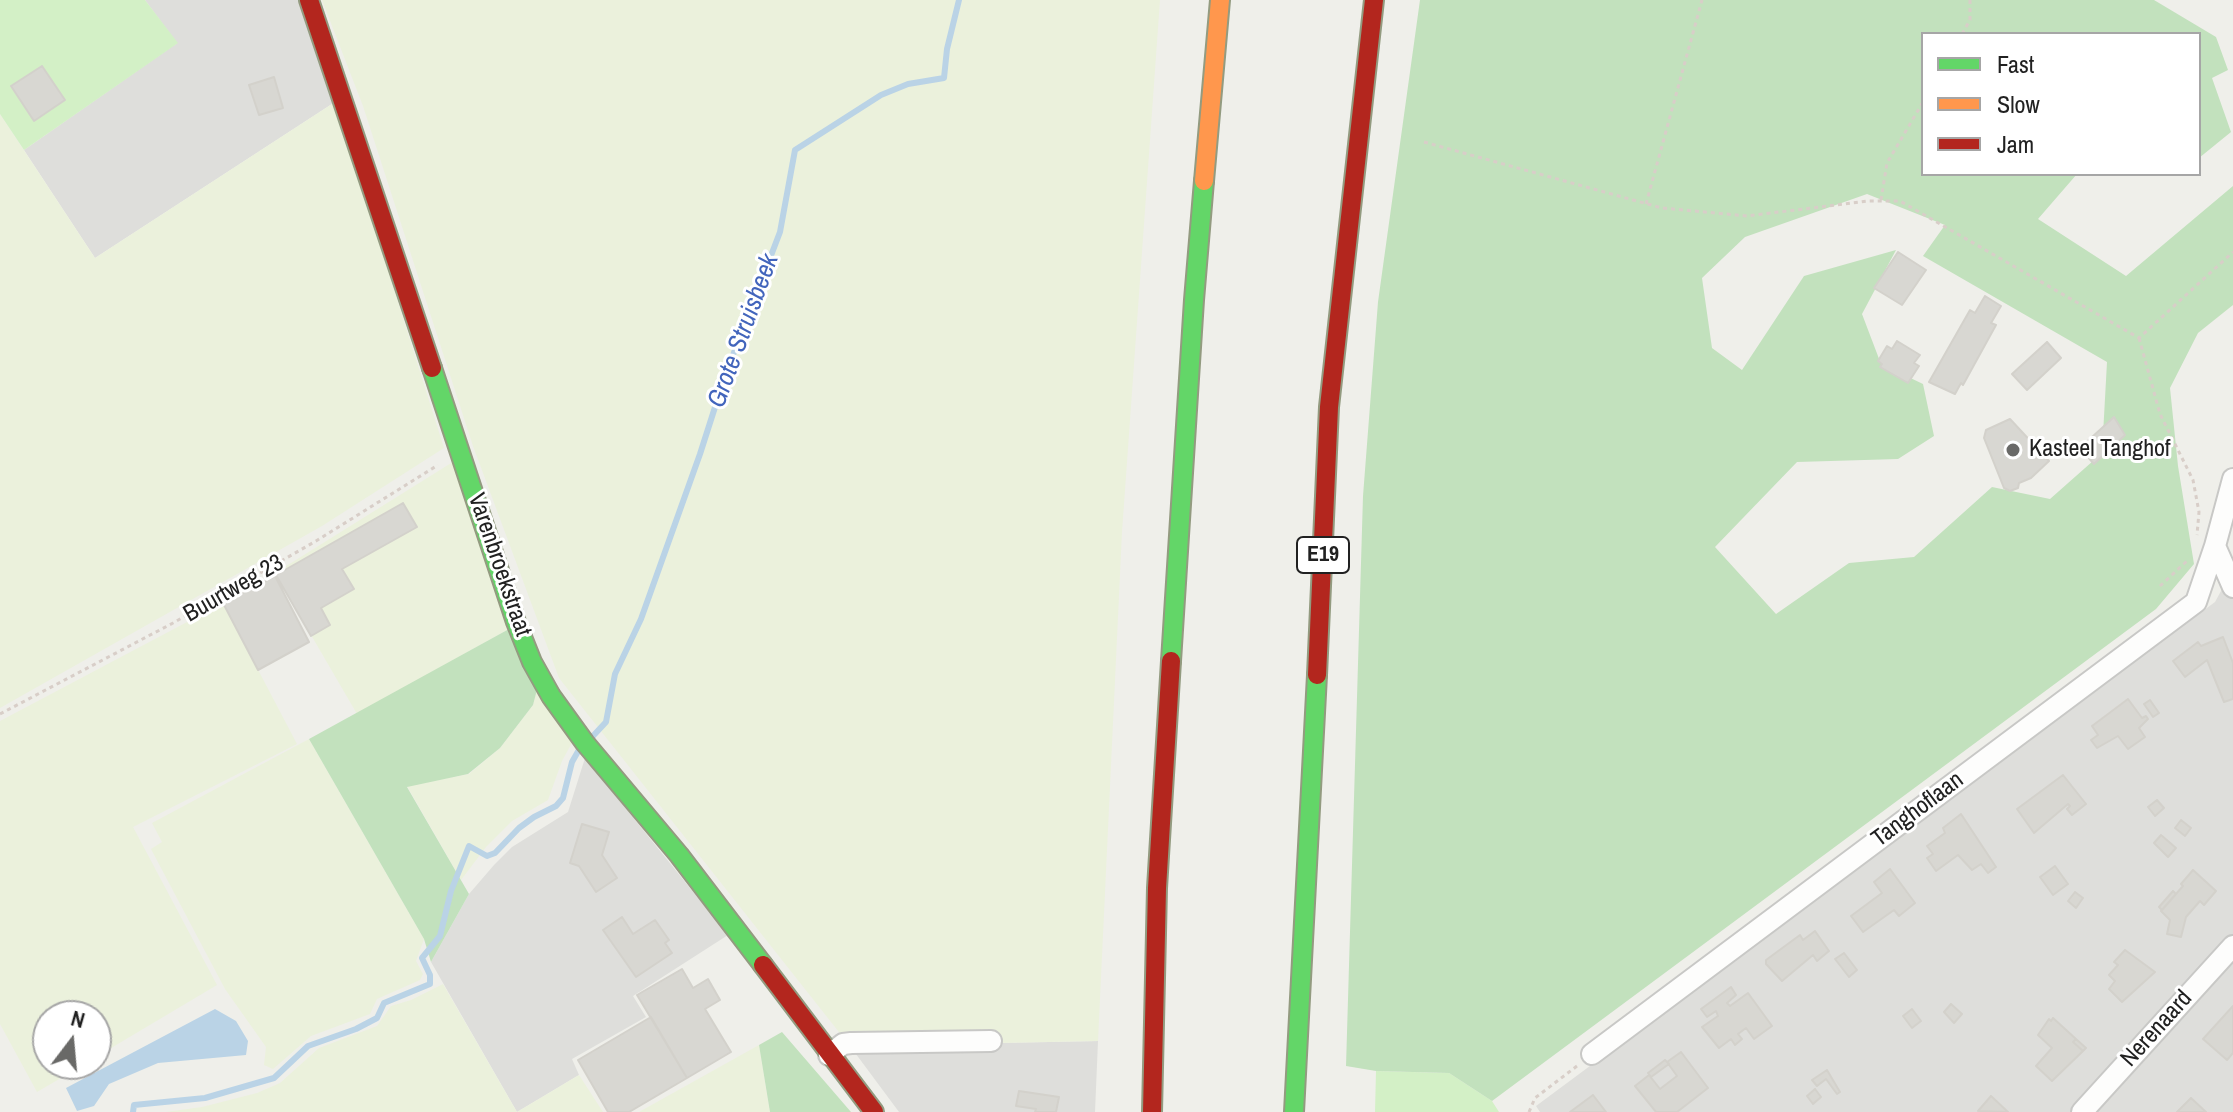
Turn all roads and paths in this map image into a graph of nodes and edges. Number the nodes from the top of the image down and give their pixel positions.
1 (309, 0) edge
2 (1220, 0) edge
3 (1374, 0) edge
4 (1702, 0) edge
5 (1970, 0) edge
6 (1963, 32) edge
7 (1921, 105) edge
8 (1424, 142) dead end
9 (1881, 201) junction
10 (1646, 204) junction
11 (2233, 252) edge
12 (2139, 338) junction
13 (460, 450) junction
14 (2233, 479) edge
15 (2205, 547) junction
16 (2190, 556) dead end
17 (2160, 586) dead end
18 (2233, 587) edge
19 (0, 714) edge
20 (2233, 946) edge
21 (991, 1041) dead end
22 (1592, 1054) joint
23 (829, 1055) junction
24 (874, 1112) edge
25 (1152, 1112) edge
26 (1294, 1112) edge
27 (1529, 1112) edge
28 (2082, 1112) edge

1 - 13 main road, Varenbroekstraat
2 - 25 main road
3 - 26 main road, E19
4 - 10 path
5 - 6 path
7 - 9 path
8 - 10 path
9 - 10 path
9 - 12 path
11 - 12 path
12 - 15 path
13 - 19 path, Buurtweg 23
13 - 23 main road, Varenbroekstraat
14 - 15 street, Tanghoflaan
15 - 18 street
15 - 22 street, Tanghoflaan
16 - 17 path
20 - 28 street, Nerenaard
21 - 23 street
22 - 27 path
23 - 24 main road, Varenbroekstraat

